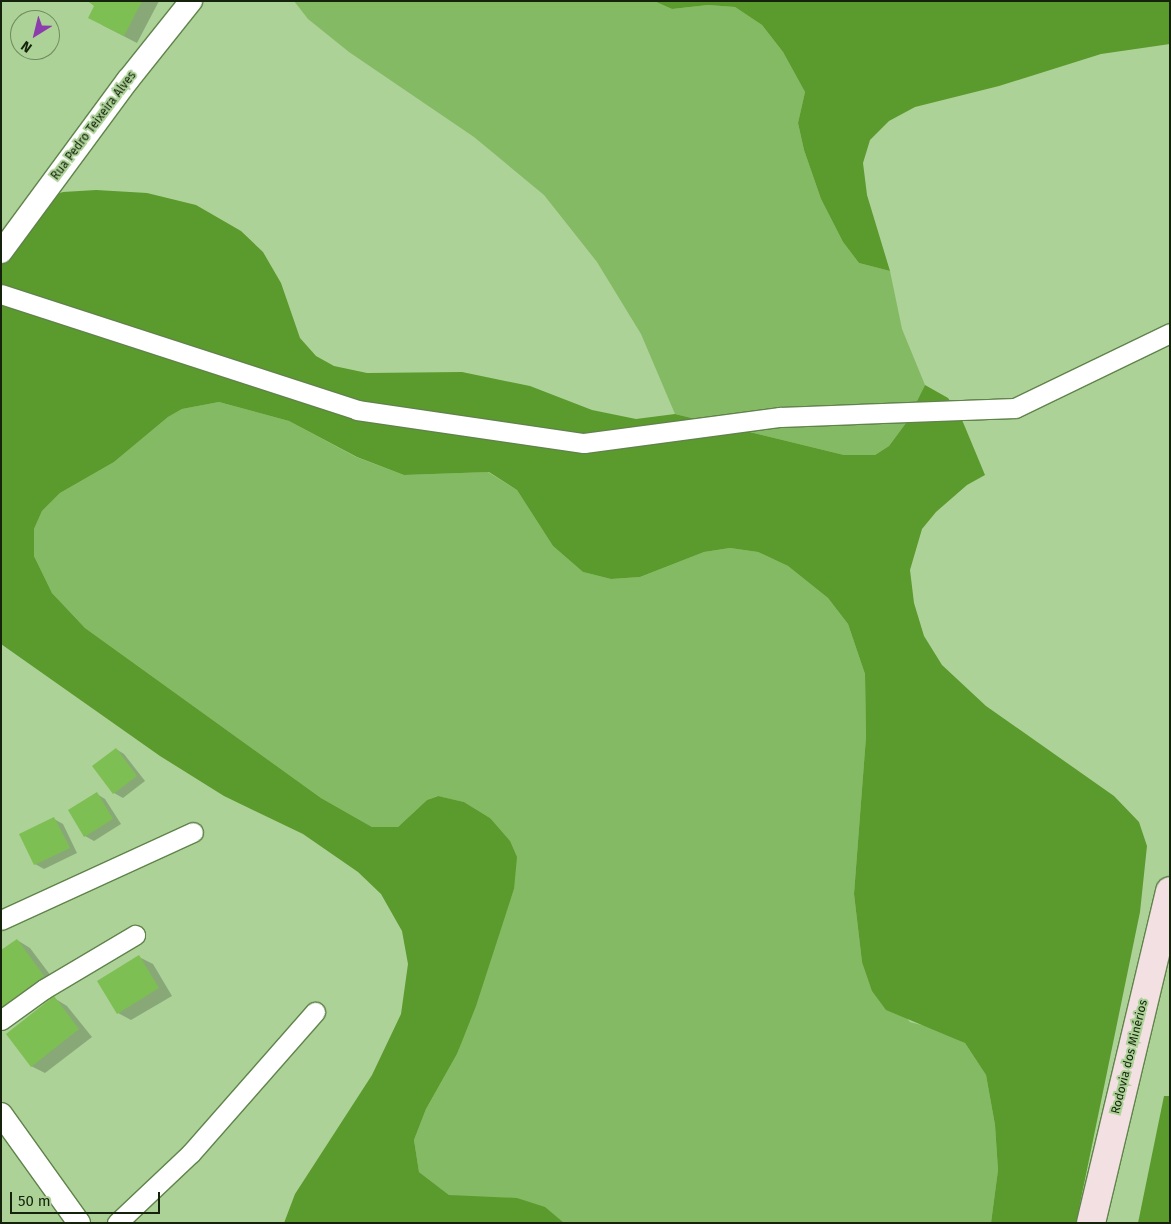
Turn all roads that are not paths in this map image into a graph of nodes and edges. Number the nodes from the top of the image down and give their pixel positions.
1 (191, 1) edge
2 (1, 252) edge
3 (1, 294) edge
4 (1170, 333) edge
5 (193, 832) dead end
6 (1170, 891) edge
7 (1, 920) edge
8 (135, 935) dead end
9 (315, 1012) dead end
10 (1, 1020) edge
11 (1, 1114) edge
12 (80, 1223) edge
13 (117, 1223) edge
14 (1092, 1223) edge

1 - 2 street, Rua Pedro Teixeira Alves
3 - 4 street
5 - 7 street
6 - 14 main road, Rodovia dos Minérios
8 - 10 street
9 - 13 street
11 - 12 street

